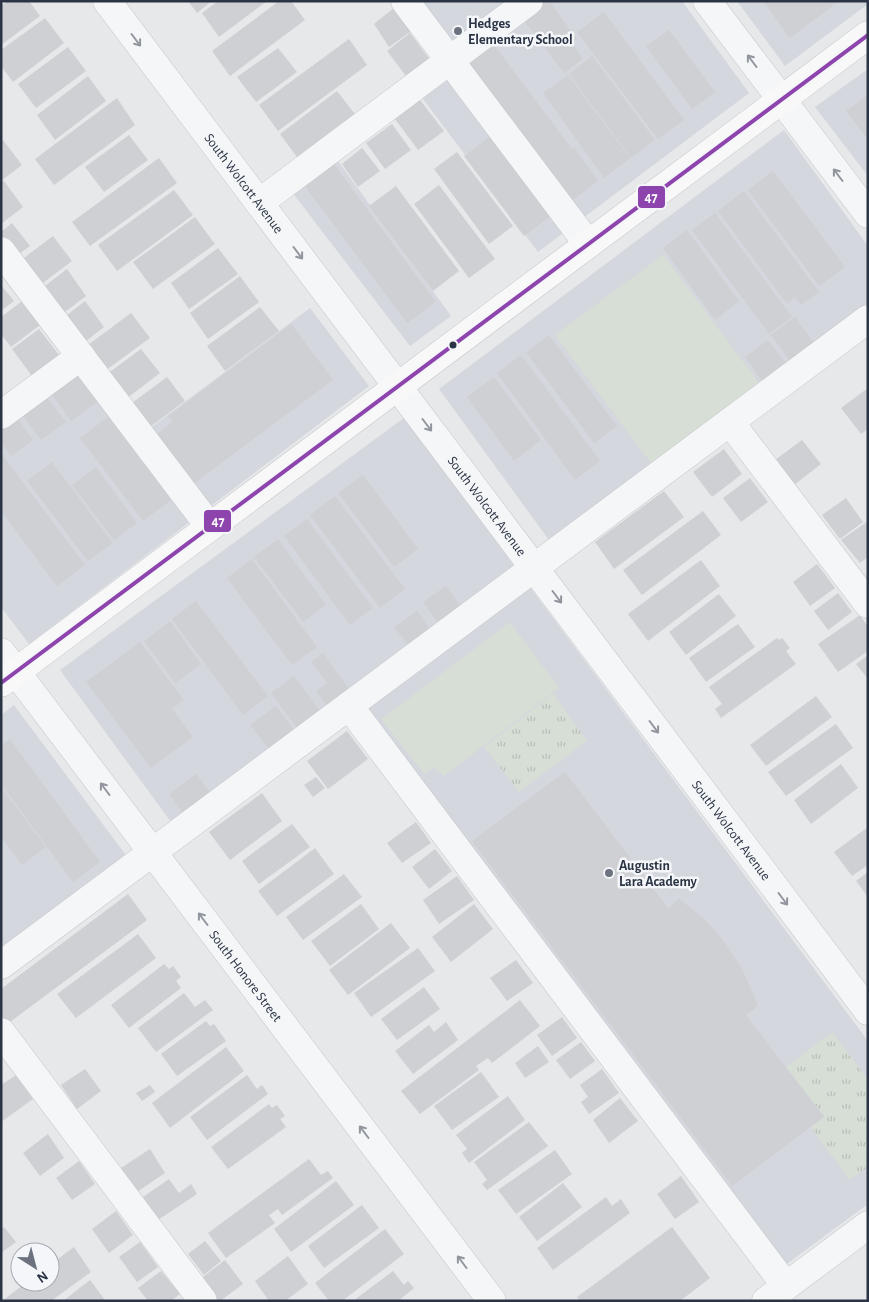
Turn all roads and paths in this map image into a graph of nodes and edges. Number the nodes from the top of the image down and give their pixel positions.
1 (107, 1) edge
2 (405, 1) edge
3 (529, 1) edge
4 (707, 1) edge
5 (868, 35) edge
6 (450, 60) junction
7 (781, 100) junction
8 (259, 203) junction
9 (868, 214) edge
10 (588, 244) junction
11 (1, 251) edge
12 (868, 318) edge
13 (81, 356) junction
14 (398, 386) junction
15 (1, 415) edge
16 (730, 422) junction
17 (210, 527) junction
18 (534, 568) junction
19 (868, 604) edge
20 (6, 669) edge
21 (349, 706) junction
22 (153, 852) junction
23 (1, 965) edge
24 (868, 1011) edge
25 (1, 1032) edge
26 (868, 1225) edge
27 (776, 1293) edge
28 (203, 1301) edge
29 (492, 1301) edge

1 -> 8 street, South Wolcott Avenue
2 - 6 street
3 - 6 street
7 -> 4 street
5 - 7 main road
6 - 8 street
6 - 10 street
9 -> 7 street
7 - 10 main road
8 -> 14 street, South Wolcott Avenue
10 - 14 main road
11 - 13 street
12 - 16 street
13 - 15 street
13 - 17 street
14 - 17 main road
14 -> 18 street, South Wolcott Avenue
16 - 18 street
16 - 19 street
17 - 20 main road
18 - 21 street
18 -> 24 street, South Wolcott Avenue
22 -> 20 street, South Honore Street
21 - 22 street
21 - 27 street
22 - 23 street
29 -> 22 street, South Honore Street
25 - 28 street
26 - 27 street

